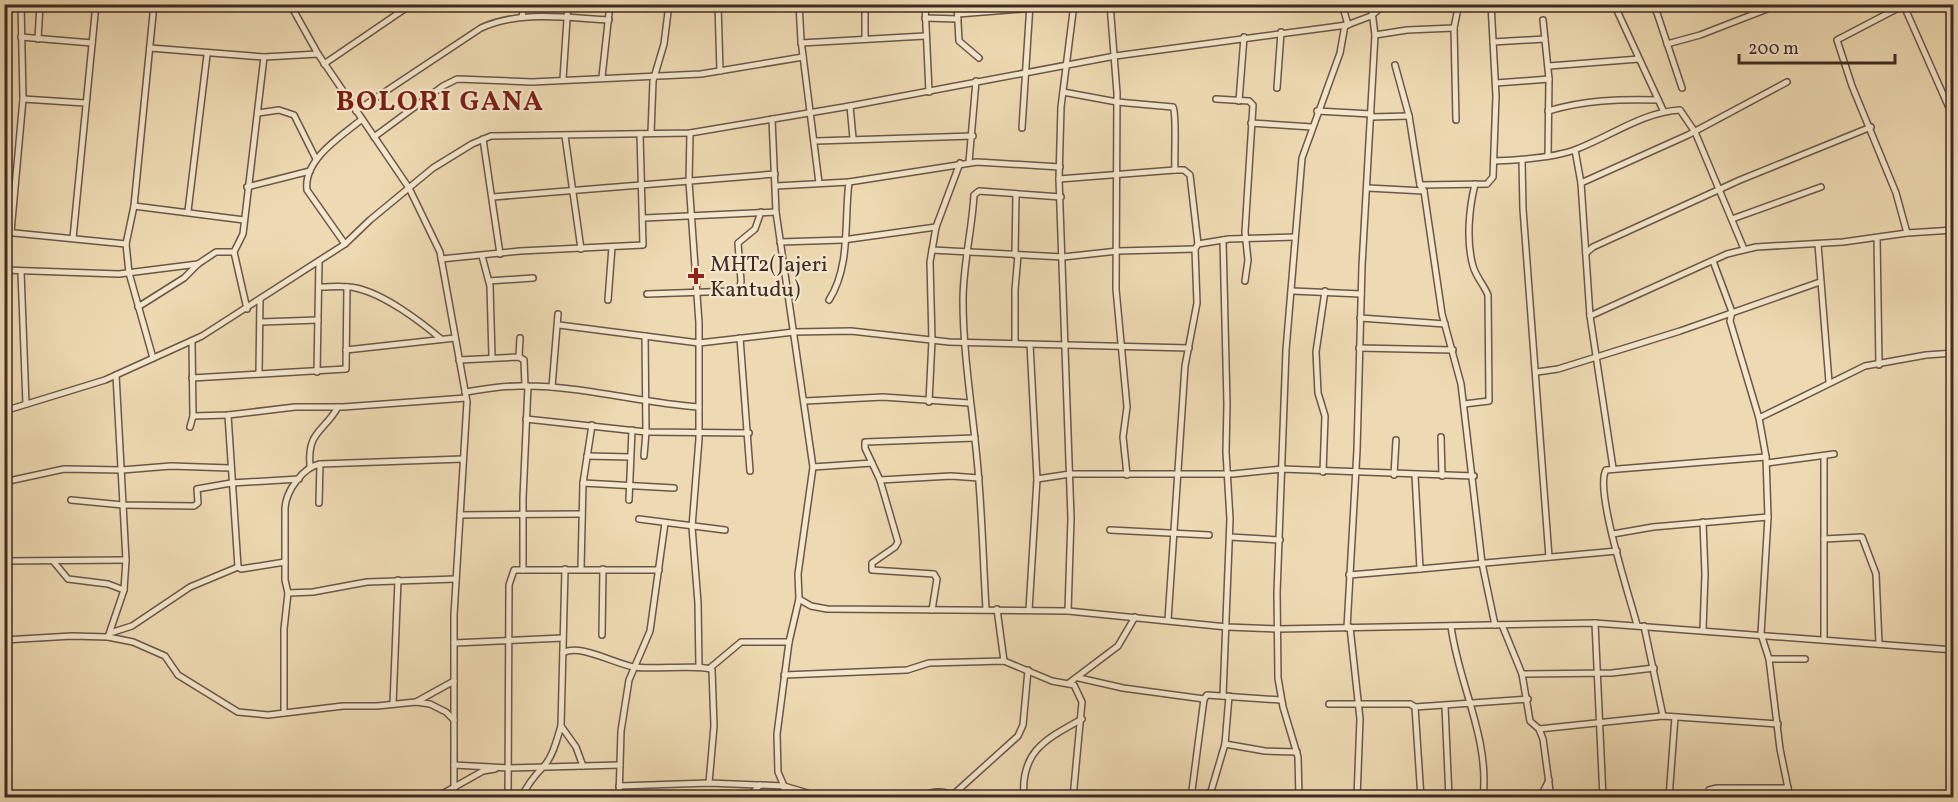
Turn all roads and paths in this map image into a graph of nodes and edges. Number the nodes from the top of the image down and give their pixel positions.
1 (21, 4) edge
2 (40, 4) edge
3 (96, 4) edge
4 (154, 4) edge
5 (290, 4) edge
6 (412, 4) edge
7 (524, 4) edge
8 (568, 4) edge
9 (610, 4) edge
10 (669, 4) edge
11 (718, 4) edge
12 (739, 4) edge
13 (865, 4) edge
14 (925, 4) edge
15 (957, 4) edge
16 (997, 4) edge
17 (1110, 4) edge
18 (1342, 4) edge
19 (1371, 4) edge
20 (1385, 4) edge
21 (1462, 4) edge
22 (1491, 4) edge
23 (1614, 4) edge
24 (1652, 4) edge
25 (1662, 4) edge
26 (1780, 4) edge
27 (799, 5) edge
28 (1074, 5) edge
29 (1901, 6) edge
30 (1030, 7) edge
31 (998, 13) junction
32 (1657, 13) junction
33 (958, 16) junction
34 (1371, 16) junction
35 (522, 17) junction
36 (566, 18) junction
37 (925, 18) junction
38 (609, 20) junction
39 (1543, 20) dead end
40 (1346, 25) junction
41 (1454, 28) junction
42 (1281, 32) junction
43 (1375, 34) junction
44 (925, 36) junction
45 (21, 37) junction
46 (1244, 37) junction
47 (38, 39) junction
48 (866, 39) junction
49 (1545, 39) junction
50 (1493, 42) junction
51 (92, 43) junction
52 (801, 43) junction
53 (1667, 44) junction
54 (150, 48) junction
55 (318, 54) junction
56 (207, 55) junction
57 (1115, 56) junction
58 (264, 57) junction
59 (803, 57) junction
60 (979, 58) dead end
61 (1639, 58) junction
62 (324, 64) junction
63 (1068, 65) junction
64 (1395, 65) dead end
65 (1548, 66) junction
66 (720, 71) junction
67 (1024, 72) junction
68 (655, 76) junction
69 (602, 77) junction
70 (1549, 79) junction
71 (563, 80) junction
72 (976, 81) junction
73 (1787, 82) dead end
74 (1496, 83) junction
75 (1277, 88) dead end
76 (1682, 88) dead end
77 (929, 92) junction
78 (1063, 92) junction
79 (23, 99) junction
80 (1216, 99) dead end
81 (1658, 100) junction
82 (1239, 101) junction
83 (1117, 102) junction
84 (85, 103) junction
85 (850, 106) junction
86 (1663, 110) junction
87 (356, 111) junction
88 (1317, 111) junction
89 (1548, 111) junction
90 (258, 112) junction
91 (812, 112) junction
92 (1371, 115) junction
93 (1409, 116) junction
94 (362, 119) junction
95 (772, 119) junction
96 (1953, 119) edge
97 (1456, 120) dead end
98 (1251, 123) junction
99 (1312, 127) junction
100 (1870, 127) junction
101 (1022, 128) dead end
102 (1695, 132) junction
103 (690, 133) junction
104 (640, 134) junction
105 (651, 134) junction
106 (565, 135) junction
107 (973, 136) junction
108 (374, 137) junction
109 (853, 138) junction
110 (483, 139) junction
111 (816, 141) junction
112 (1575, 150) junction
113 (1548, 154) junction
114 (316, 159) junction
115 (1522, 160) junction
116 (1494, 161) junction
117 (969, 162) junction
118 (960, 164) junction
119 (1060, 167) junction
120 (1175, 170) junction
121 (310, 171) junction
122 (775, 174) junction
123 (1116, 176) junction
124 (1059, 179) junction
125 (689, 182) junction
126 (849, 182) junction
127 (642, 183) junction
128 (819, 183) junction
129 (1581, 183) junction
130 (1475, 184) junction
131 (776, 186) junction
132 (248, 187) junction
133 (1821, 187) dead end
134 (409, 188) junction
135 (1368, 188) junction
136 (1422, 188) junction
137 (1720, 189) junction
138 (573, 192) junction
139 (1016, 194) junction
140 (493, 197) junction
141 (1061, 197) junction
142 (134, 206) junction
143 (188, 211) junction
144 (761, 212) junction
145 (776, 212) junction
146 (692, 217) junction
147 (644, 218) junction
148 (1732, 219) junction
149 (244, 220) junction
150 (936, 226) junction
151 (1953, 230) edge
152 (8, 232) edge
153 (1907, 233) junction
154 (1295, 237) junction
155 (73, 238) junction
156 (1247, 238) junction
157 (1877, 238) junction
158 (843, 240) junction
159 (1223, 240) junction
160 (780, 242) junction
161 (126, 244) junction
162 (345, 244) junction
163 (1818, 244) junction
164 (1196, 247) junction
165 (612, 248) junction
166 (581, 249) junction
167 (1744, 249) junction
168 (932, 250) junction
169 (1118, 251) junction
170 (234, 252) junction
171 (968, 252) junction
172 (1586, 253) junction
173 (500, 254) junction
174 (1016, 255) junction
175 (482, 256) junction
176 (1063, 257) junction
177 (441, 259) junction
178 (319, 261) junction
179 (1713, 261) junction
180 (198, 264) junction
181 (4, 270) edge
182 (21, 272) junction
183 (129, 273) junction
184 (533, 278) dead end
185 (1245, 280) dead end
186 (489, 281) junction
187 (1820, 282) junction
188 (318, 287) junction
189 (347, 287) junction
190 (1292, 291) junction
191 (1325, 291) junction
192 (697, 293) junction
193 (647, 294) dead end
194 (1361, 294) junction
195 (260, 300) junction
196 (608, 300) dead end
197 (829, 300) dead end
198 (138, 307) junction
199 (247, 309) junction
200 (1732, 312) junction
201 (558, 314) dead end
202 (1590, 316) junction
203 (1360, 318) junction
204 (318, 320) junction
205 (261, 322) junction
206 (1445, 324) junction
207 (559, 326) junction
208 (794, 332) junction
209 (645, 336) junction
210 (455, 338) junction
211 (520, 338) dead end
212 (441, 339) junction
213 (740, 339) junction
214 (932, 340) junction
215 (192, 341) junction
216 (966, 342) junction
217 (699, 343) junction
218 (1015, 343) junction
219 (1030, 344) junction
220 (1067, 345) junction
221 (1120, 346) junction
222 (1189, 348) junction
223 (1359, 348) junction
224 (346, 350) junction
225 (1453, 350) junction
226 (1953, 353) edge
227 (492, 357) junction
228 (519, 357) junction
229 (1597, 357) junction
230 (153, 358) junction
231 (459, 360) junction
232 (1879, 365) junction
233 (317, 372) junction
234 (1537, 372) junction
235 (259, 373) junction
236 (116, 375) junction
237 (192, 378) junction
238 (1829, 382) junction
239 (527, 386) junction
240 (552, 387) junction
241 (466, 395) junction
242 (644, 401) junction
243 (805, 401) junction
244 (929, 402) junction
245 (969, 403) junction
246 (26, 404) junction
247 (1464, 404) junction
248 (338, 407) junction
249 (699, 407) junction
250 (4, 411) edge
251 (193, 416) junction
252 (228, 416) junction
253 (1759, 418) junction
254 (526, 419) junction
255 (592, 425) junction
256 (190, 427) dead end
257 (632, 430) junction
258 (646, 432) junction
259 (699, 432) junction
260 (749, 433) junction
261 (1441, 437) dead end
262 (975, 438) junction
263 (1396, 440) dead end
264 (1834, 454) dead end
265 (587, 456) junction
266 (644, 456) dead end
267 (1824, 456) junction
268 (630, 458) junction
269 (463, 459) junction
270 (1767, 460) junction
271 (320, 464) junction
272 (872, 464) junction
273 (310, 466) junction
274 (813, 467) junction
275 (230, 468) junction
276 (1613, 468) junction
277 (1282, 469) junction
278 (122, 470) junction
279 (750, 471) dead end
280 (1323, 472) junction
281 (1070, 474) junction
282 (1177, 474) junction
283 (1229, 474) junction
284 (1356, 474) junction
285 (1127, 475) junction
286 (1394, 475) junction
287 (1415, 475) junction
288 (1442, 476) junction
289 (1474, 476) junction
290 (979, 478) junction
291 (299, 479) junction
292 (1037, 479) junction
293 (880, 480) junction
294 (4, 482) edge
295 (231, 483) junction
296 (583, 483) junction
297 (629, 486) junction
298 (674, 488) dead end
299 (71, 500) dead end
300 (629, 500) dead end
301 (319, 503) dead end
302 (123, 505) junction
303 (523, 513) junction
304 (582, 514) junction
305 (460, 515) junction
306 (1768, 517) junction
307 (639, 519) dead end
308 (1703, 522) junction
309 (666, 523) junction
310 (692, 526) junction
311 (725, 530) dead end
312 (1110, 530) dead end
313 (1174, 533) junction
314 (1613, 534) junction
315 (1209, 535) dead end
316 (1230, 537) junction
317 (1824, 538) junction
318 (1280, 540) junction
319 (1617, 551) junction
320 (1549, 557) junction
321 (126, 560) junction
322 (4, 561) edge
323 (53, 561) junction
324 (285, 562) junction
325 (1482, 563) junction
326 (238, 567) junction
327 (581, 568) junction
328 (603, 568) junction
329 (565, 569) junction
330 (1420, 569) junction
331 (523, 570) junction
332 (659, 570) junction
333 (1349, 575) junction
334 (456, 579) junction
335 (399, 580) junction
336 (124, 590) junction
337 (288, 593) junction
338 (799, 599) junction
339 (986, 609) junction
340 (998, 609) junction
341 (932, 610) junction
342 (1029, 610) junction
343 (1068, 611) junction
344 (1135, 617) junction
345 (1168, 620) junction
346 (1595, 623) junction
347 (1498, 625) junction
348 (1637, 625) junction
349 (1451, 626) junction
350 (1644, 626) junction
351 (1227, 627) junction
352 (1348, 627) junction
353 (1278, 629) junction
354 (1703, 630) junction
355 (1761, 634) junction
356 (109, 635) junction
357 (602, 635) dead end
358 (563, 638) junction
359 (1824, 639) junction
360 (4, 640) edge
361 (509, 642) junction
362 (789, 642) junction
363 (454, 643) junction
364 (1879, 644) junction
365 (1953, 650) edge
366 (563, 653) junction
367 (1769, 659) junction
368 (1805, 659) dead end
369 (1004, 661) junction
370 (634, 667) junction
371 (699, 667) junction
372 (710, 668) junction
373 (1654, 668) junction
374 (1028, 670) junction
375 (1598, 673) junction
376 (1522, 674) junction
377 (784, 675) junction
378 (1079, 678) junction
379 (454, 681) junction
380 (1069, 683) junction
381 (1226, 696) junction
382 (1204, 699) junction
383 (1281, 699) junction
384 (1528, 699) junction
385 (416, 702) junction
386 (393, 704) junction
387 (1329, 704) dead end
388 (1358, 704) junction
389 (1471, 704) junction
390 (1445, 706) junction
391 (1415, 707) junction
392 (284, 713) junction
393 (1664, 716) junction
394 (1675, 717) junction
395 (1082, 719) junction
396 (454, 720) junction
397 (1598, 722) junction
398 (1778, 724) junction
399 (561, 726) junction
400 (1539, 729) junction
401 (1225, 744) junction
402 (1297, 752) junction
403 (454, 765) junction
404 (620, 765) junction
405 (544, 766) junction
406 (583, 766) junction
407 (509, 768) junction
408 (1549, 779) junction
409 (709, 783) junction
410 (760, 785) junction
411 (620, 786) junction
412 (784, 786) junction
413 (454, 787) junction
414 (1788, 788) junction
415 (955, 794) edge
416 (435, 798) edge
417 (454, 798) edge
418 (508, 798) edge
419 (521, 798) edge
420 (619, 798) edge
421 (748, 798) edge
422 (784, 798) edge
423 (824, 798) edge
424 (916, 798) edge
425 (969, 798) edge
426 (1024, 798) edge
427 (1073, 798) edge
428 (1191, 798) edge
429 (1209, 798) edge
430 (1299, 798) edge
431 (1357, 798) edge
432 (1421, 798) edge
433 (1449, 798) edge
434 (1483, 798) edge
435 (1540, 798) edge
436 (1551, 798) edge
437 (1603, 798) edge
438 (1669, 798) edge
439 (1705, 798) edge
440 (1790, 798) edge

1 - 45 street
2 - 47 street
3 - 51 street
4 - 54 street
5 - 55 street
6 - 62 street
7 - 35 street
8 - 36 street
9 - 38 street
10 - 68 street
11 - 66 street
12 - 27 street
13 - 48 street
14 - 37 street
15 - 33 street
16 - 31 street
17 - 57 street
18 - 40 street
19 - 34 street
20 - 34 street
21 - 41 street
22 - 50 street
23 - 61 street
24 - 32 street
25 - 32 street
26 - 53 street
27 - 52 street
28 - 30 street
28 - 63 street
29 - 96 street
29 - 100 street
30 - 31 street
30 - 67 street
31 - 33 street
32 - 53 street
33 - 37 street
33 - 60 street
34 - 40 street
34 - 43 street
35 - 36 street
35 - 87 street
36 - 38 street
36 - 71 street
37 - 44 street
38 - 69 street
39 - 49 street
40 - 42 street
40 - 88 street
41 - 43 street
41 - 97 street
42 - 46 street
42 - 75 street
43 - 92 street
44 - 48 street
44 - 77 street
45 - 47 street
45 - 79 street
46 - 57 street
46 - 82 street
47 - 51 street
48 - 52 street
49 - 50 street
49 - 65 street
50 - 74 street
51 - 84 street
52 - 59 street
53 - 76 street
54 - 56 street
54 - 142 street
55 - 58 street
55 - 62 street
56 - 58 street
56 - 143 street
57 - 63 street
57 - 83 street
58 - 90 street
59 - 66 street
59 - 91 street
61 - 65 street
61 - 81 street
62 - 87 street
63 - 67 street
63 - 78 street
64 - 93 street
65 - 70 street
66 - 68 street
67 - 72 street
67 - 101 street
68 - 69 street
68 - 105 street
69 - 71 street
70 - 74 street
70 - 89 street
71 - 108 street
72 - 77 street
72 - 107 street
73 - 102 street
74 - 116 street
77 - 85 street
78 - 83 street
78 - 119 street
79 - 84 street
79 - 152 street
80 - 82 street
81 - 86 street
81 - 89 street
82 - 98 street
83 - 120 street
83 - 123 street
84 - 155 street
85 - 91 street
85 - 109 street
86 - 102 street
86 - 112 street
87 - 94 street
88 - 92 street
88 - 99 street
89 - 113 street
90 - 114 street
90 - 132 street
91 - 95 street
91 - 111 street
92 - 93 street
92 - 135 street
93 - 136 street
94 - 108 street
94 - 114 street
95 - 103 street
95 - 122 street
98 - 99 street
98 - 156 street
99 - 154 street
100 - 137 street
100 - 153 street
102 - 129 street
102 - 137 street
103 - 105 street
103 - 125 street
104 - 105 street
104 - 106 street
104 - 127 street
106 - 110 street
106 - 138 street
107 - 109 street
107 - 117 street
108 - 134 street
109 - 111 street
110 - 134 street
110 - 140 street
111 - 128 street
112 - 113 street
112 - 129 street
113 - 115 street
114 - 121 street
115 - 116 street
115 - 234 street
116 - 130 street
117 - 118 street
117 - 119 street
118 - 126 street
118 - 150 street
119 - 124 street
120 - 123 street
120 - 164 street
121 - 132 street
121 - 162 street
122 - 125 street
122 - 131 street
123 - 124 street
123 - 169 street
124 - 141 street
125 - 127 street
125 - 146 street
126 - 128 street
126 - 158 street
127 - 138 street
127 - 147 street
128 - 131 street
129 - 172 street
130 - 136 street
130 - 247 street
131 - 145 street
132 - 149 street
133 - 148 street
134 - 162 street
134 - 177 street
135 - 136 street
135 - 194 street
136 - 206 street
137 - 148 street
137 - 172 street
138 - 140 street
138 - 166 street
139 - 141 street
139 - 171 street
139 - 174 street
140 - 173 street
141 - 176 street
142 - 143 street
142 - 161 street
143 - 149 street
144 - 145 street
144 - 146 street
144 - 192 street
145 - 160 street
146 - 147 street
146 - 192 street
147 - 165 street
148 - 167 street
149 - 170 street
150 - 158 street
150 - 168 street
151 - 153 street
152 - 155 street
153 - 157 street
154 - 156 street
154 - 190 street
155 - 161 street
156 - 159 street
156 - 185 street
157 - 163 street
157 - 232 street
158 - 160 street
158 - 197 street
159 - 164 street
159 - 283 street
160 - 208 street
161 - 183 street
162 - 178 street
163 - 167 street
163 - 187 street
164 - 169 street
164 - 222 street
165 - 166 street
165 - 196 street
166 - 173 street
167 - 179 street
168 - 171 street
168 - 214 street
169 - 176 street
169 - 221 street
170 - 180 street
170 - 199 street
171 - 174 street
171 - 216 street
172 - 202 street
173 - 175 street
174 - 176 street
174 - 218 street
175 - 177 street
175 - 186 street
176 - 220 street
177 - 210 street
178 - 188 street
178 - 195 street
179 - 200 street
179 - 202 street
180 - 183 street
180 - 198 street
181 - 182 street
182 - 183 street
182 - 246 street
183 - 198 street
184 - 186 street
186 - 227 street
187 - 200 street
187 - 238 street
188 - 189 street
188 - 204 street
189 - 212 street
189 - 224 street
190 - 191 street
190 - 277 street
191 - 194 street
191 - 280 street
192 - 193 street
192 - 217 street
194 - 203 street
195 - 199 street
195 - 205 street
198 - 230 street
199 - 215 street
200 - 229 street
200 - 253 street
201 - 207 street
202 - 229 street
203 - 206 street
203 - 223 street
204 - 205 street
204 - 233 street
205 - 235 street
206 - 225 street
207 - 209 street
207 - 240 street
208 - 213 street
208 - 214 street
208 - 243 street
209 - 217 street
209 - 242 street
210 - 212 street
210 - 231 street
211 - 228 street
212 - 224 street
213 - 217 street
213 - 260 street
214 - 216 street
214 - 244 street
215 - 230 street
215 - 237 street
216 - 218 street
216 - 245 street
217 - 249 street
218 - 219 street
219 - 220 street
219 - 292 street
220 - 221 street
220 - 281 street
221 - 222 street
221 - 285 street
222 - 282 street
223 - 225 street
223 - 284 street
224 - 233 street
225 - 247 street
226 - 232 street
227 - 228 street
227 - 231 street
228 - 239 street
229 - 234 street
229 - 276 street
230 - 236 street
231 - 241 street
232 - 238 street
233 - 235 street
234 - 320 street
235 - 237 street
236 - 246 street
236 - 278 street
237 - 251 street
238 - 253 street
239 - 240 street
239 - 241 street
239 - 254 street
240 - 242 street
241 - 248 street
241 - 269 street
242 - 249 street
242 - 258 street
243 - 244 street
243 - 274 street
244 - 245 street
245 - 262 street
246 - 250 street
247 - 289 street
248 - 252 street
248 - 273 street
249 - 259 street
251 - 252 street
251 - 256 street
252 - 275 street
253 - 270 street
254 - 255 street
254 - 303 street
255 - 257 street
255 - 265 street
257 - 258 street
257 - 268 street
258 - 259 street
258 - 266 street
259 - 260 street
259 - 310 street
260 - 279 street
261 - 288 street
262 - 272 street
262 - 290 street
263 - 286 street
264 - 267 street
265 - 268 street
265 - 296 street
267 - 270 street
267 - 317 street
268 - 297 street
269 - 271 street
269 - 305 street
270 - 276 street
270 - 306 street
271 - 273 street
271 - 301 street
272 - 274 street
272 - 293 street
273 - 291 street
274 - 338 street
275 - 278 street
275 - 295 street
276 - 314 street
277 - 280 street
277 - 283 street
277 - 318 street
278 - 294 street
278 - 302 street
280 - 284 street
281 - 285 street
281 - 292 street
281 - 343 street
282 - 283 street
282 - 285 street
282 - 313 street
283 - 316 street
284 - 286 street
284 - 333 street
286 - 287 street
287 - 288 street
287 - 330 street
288 - 289 street
289 - 325 street
290 - 293 street
290 - 339 street
291 - 295 street
291 - 324 street
292 - 342 street
293 - 341 street
295 - 302 street
295 - 326 street
296 - 297 street
296 - 304 street
297 - 298 street
297 - 300 street
299 - 302 street
302 - 321 street
303 - 304 street
303 - 305 street
303 - 331 street
304 - 327 street
305 - 334 street
306 - 308 street
306 - 355 street
307 - 309 street
308 - 314 street
308 - 354 street
309 - 310 street
309 - 332 street
310 - 311 street
310 - 371 street
312 - 313 street
313 - 315 street
313 - 345 street
314 - 319 street
316 - 318 street
316 - 351 street
317 - 359 street
317 - 364 street
318 - 353 street
319 - 320 street
319 - 348 street
320 - 325 street
321 - 323 street
321 - 336 street
322 - 323 street
323 - 336 street
324 - 326 street
324 - 337 street
325 - 330 street
325 - 347 street
326 - 356 street
327 - 328 street
327 - 329 street
328 - 332 street
328 - 357 street
329 - 331 street
329 - 358 street
330 - 333 street
331 - 361 street
332 - 370 street
333 - 352 street
334 - 335 street
334 - 363 street
335 - 337 street
335 - 386 street
336 - 356 street
337 - 392 street
338 - 341 street
338 - 362 street
339 - 340 street
339 - 341 street
340 - 342 street
340 - 369 street
342 - 343 street
343 - 344 street
344 - 345 street
344 - 378 street
345 - 351 street
346 - 347 street
346 - 348 street
346 - 375 street
347 - 349 street
347 - 376 street
348 - 350 street
349 - 352 street
349 - 389 street
350 - 354 street
350 - 373 street
351 - 353 street
351 - 381 street
352 - 353 street
352 - 388 street
353 - 383 street
354 - 355 street
355 - 359 street
355 - 367 street
356 - 360 street
356 - 392 street
358 - 361 street
358 - 366 street
359 - 364 street
361 - 363 street
361 - 407 street
362 - 372 street
362 - 377 street
363 - 379 street
364 - 365 street
366 - 370 street
366 - 399 street
367 - 368 street
367 - 398 street
369 - 374 street
369 - 377 street
370 - 371 street
370 - 404 street
371 - 372 street
372 - 409 street
373 - 375 street
373 - 393 street
374 - 380 street
374 - 415 street
375 - 376 street
375 - 397 street
376 - 384 street
377 - 412 street
378 - 380 street
378 - 382 street
379 - 385 street
379 - 396 street
380 - 395 street
381 - 382 street
381 - 383 street
381 - 401 street
382 - 428 street
383 - 402 street
384 - 389 street
384 - 400 street
385 - 386 street
385 - 396 street
386 - 392 street
387 - 388 street
388 - 391 street
388 - 431 street
389 - 390 street
389 - 434 street
390 - 391 street
390 - 433 street
391 - 432 street
393 - 394 street
393 - 397 street
394 - 398 street
394 - 438 street
395 - 426 street
395 - 427 street
396 - 403 street
397 - 400 street
397 - 437 street
398 - 414 street
399 - 405 street
399 - 406 street
400 - 408 street
401 - 402 street
401 - 429 street
402 - 430 street
403 - 407 street
403 - 413 street
404 - 406 street
404 - 411 street
405 - 406 street
405 - 407 street
405 - 419 street
407 - 413 street
407 - 418 street
408 - 435 street
408 - 436 street
409 - 410 street
409 - 411 street
410 - 412 street
410 - 421 street
411 - 420 street
412 - 422 street
412 - 423 street
413 - 416 street
413 - 417 street
414 - 439 street
414 - 440 street
415 - 424 street
415 - 425 street

